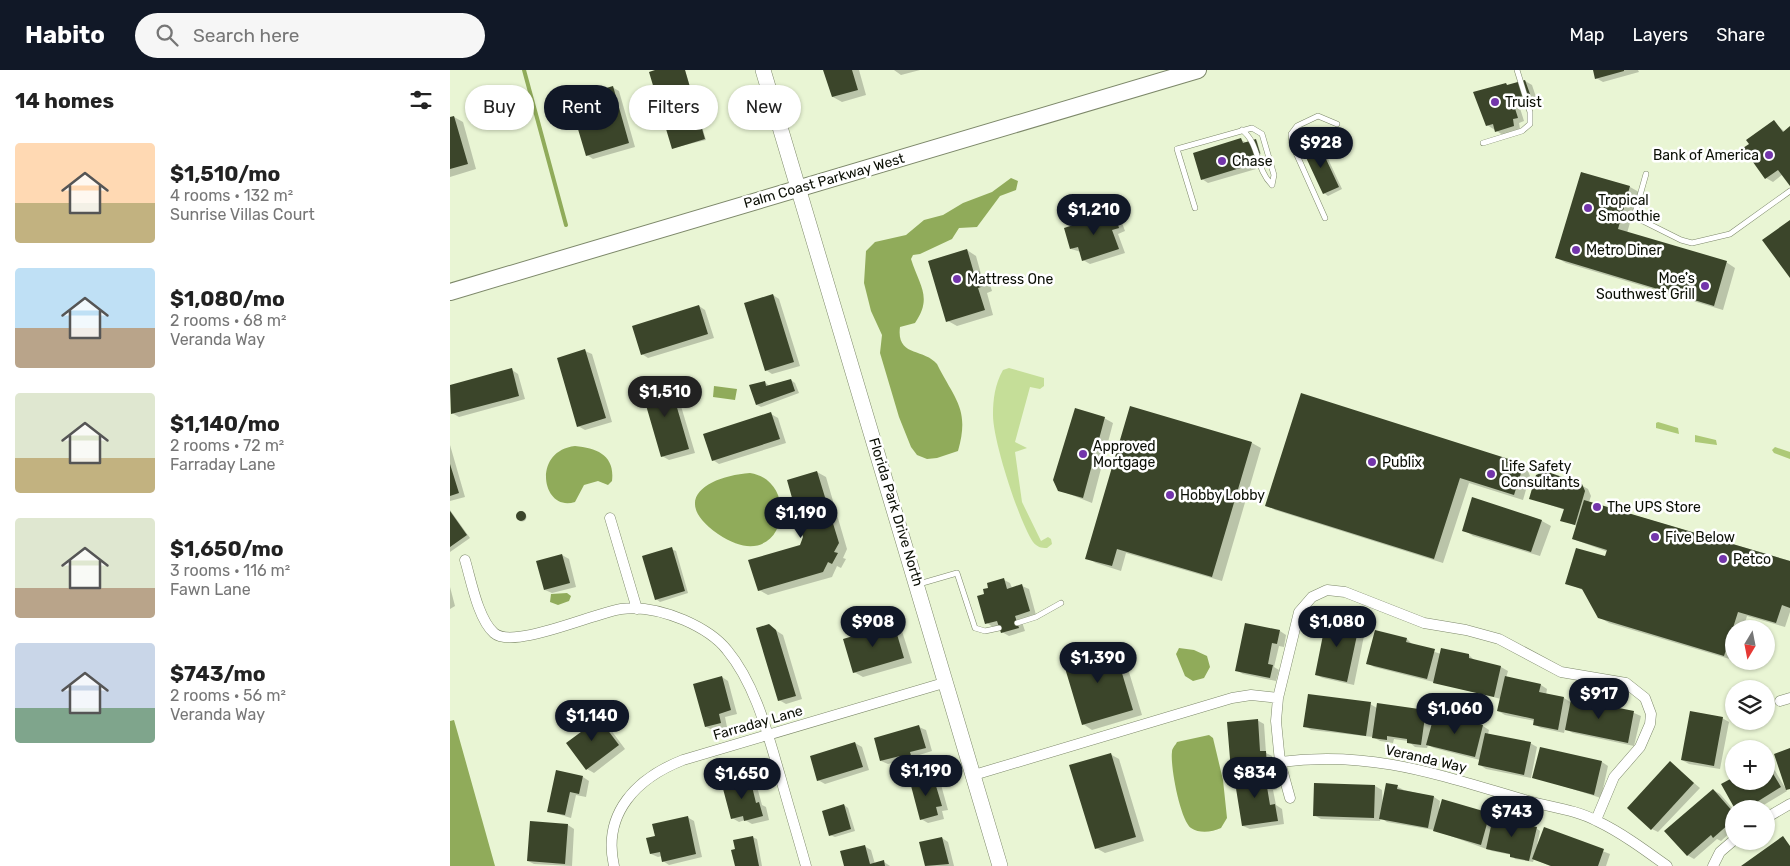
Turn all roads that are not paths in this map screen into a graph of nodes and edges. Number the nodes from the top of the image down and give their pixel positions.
1 (763, 70) edge
2 (1198, 70) edge
3 (1517, 70) edge
4 (1337, 124) dead end
5 (1242, 130) junction
6 (1482, 142) dead end
7 (1646, 174) dead end
8 (800, 187) junction
9 (1790, 190) edge
10 (1195, 208) dead end
11 (1325, 218) dead end
12 (450, 292) edge
13 (610, 518) dead end
14 (465, 560) dead end
15 (917, 584) junction
16 (1061, 603) dead end
17 (637, 609) junction
18 (1017, 623) dead end
19 (999, 628) dead end
20 (946, 682) junction
21 (1278, 698) junction
22 (1790, 698) edge
23 (1780, 701) dead end
24 (768, 734) junction
25 (1280, 762) junction
26 (974, 775) junction
27 (1290, 798) dead end
28 (1790, 804) edge
29 (1775, 813) edge
30 (1596, 820) junction
31 (1725, 848) edge
32 (614, 866) edge
33 (806, 866) edge
34 (1000, 866) edge
35 (1667, 866) edge
36 (1713, 866) edge

1 - 8 street, Florida Park Drive North
2 - 8 main road, Palm Coast Parkway West
3 - 6 lane
4 - 11 lane
5 - 5 lane
5 - 10 lane
7 - 9 lane
8 - 12 main road, Palm Coast Parkway West
8 - 15 street, Florida Park Drive North
13 - 17 street
14 - 17 street
15 - 19 lane
15 - 20 street, Florida Park Drive North
16 - 18 lane
17 - 24 street
20 - 24 street, Farraday Lane
20 - 26 street, Florida Park Drive North
21 - 25 street
21 - 26 street
21 - 30 street
22 - 23 street
24 - 32 street, Farraday Lane
24 - 33 street
25 - 27 street
25 - 30 street, Veranda Way
26 - 34 street, Florida Park Drive North
28 - 29 street
30 - 35 street, Veranda Way
31 - 36 street

